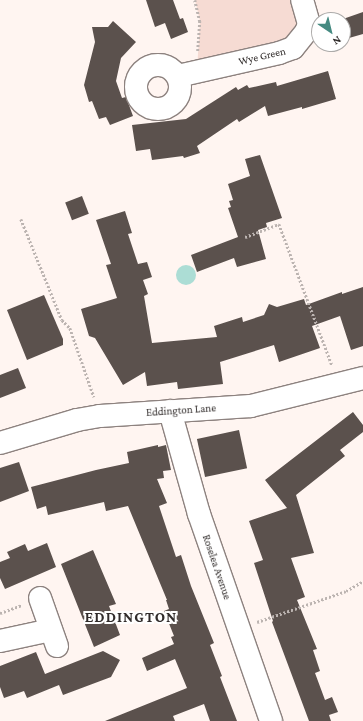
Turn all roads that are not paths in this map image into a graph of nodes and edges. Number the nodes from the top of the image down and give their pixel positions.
1 (302, 0) edge
2 (187, 73) road end
3 (363, 378) edge
4 (170, 411) junction
5 (0, 443) edge
6 (40, 598) dead end
7 (0, 641) edge
8 (271, 721) edge

1 - 2 street, Wye Green
3 - 4 street, Eddington Lane
4 - 5 street, Eddington Lane
4 - 8 street, Roselea Avenue
6 - 7 street

